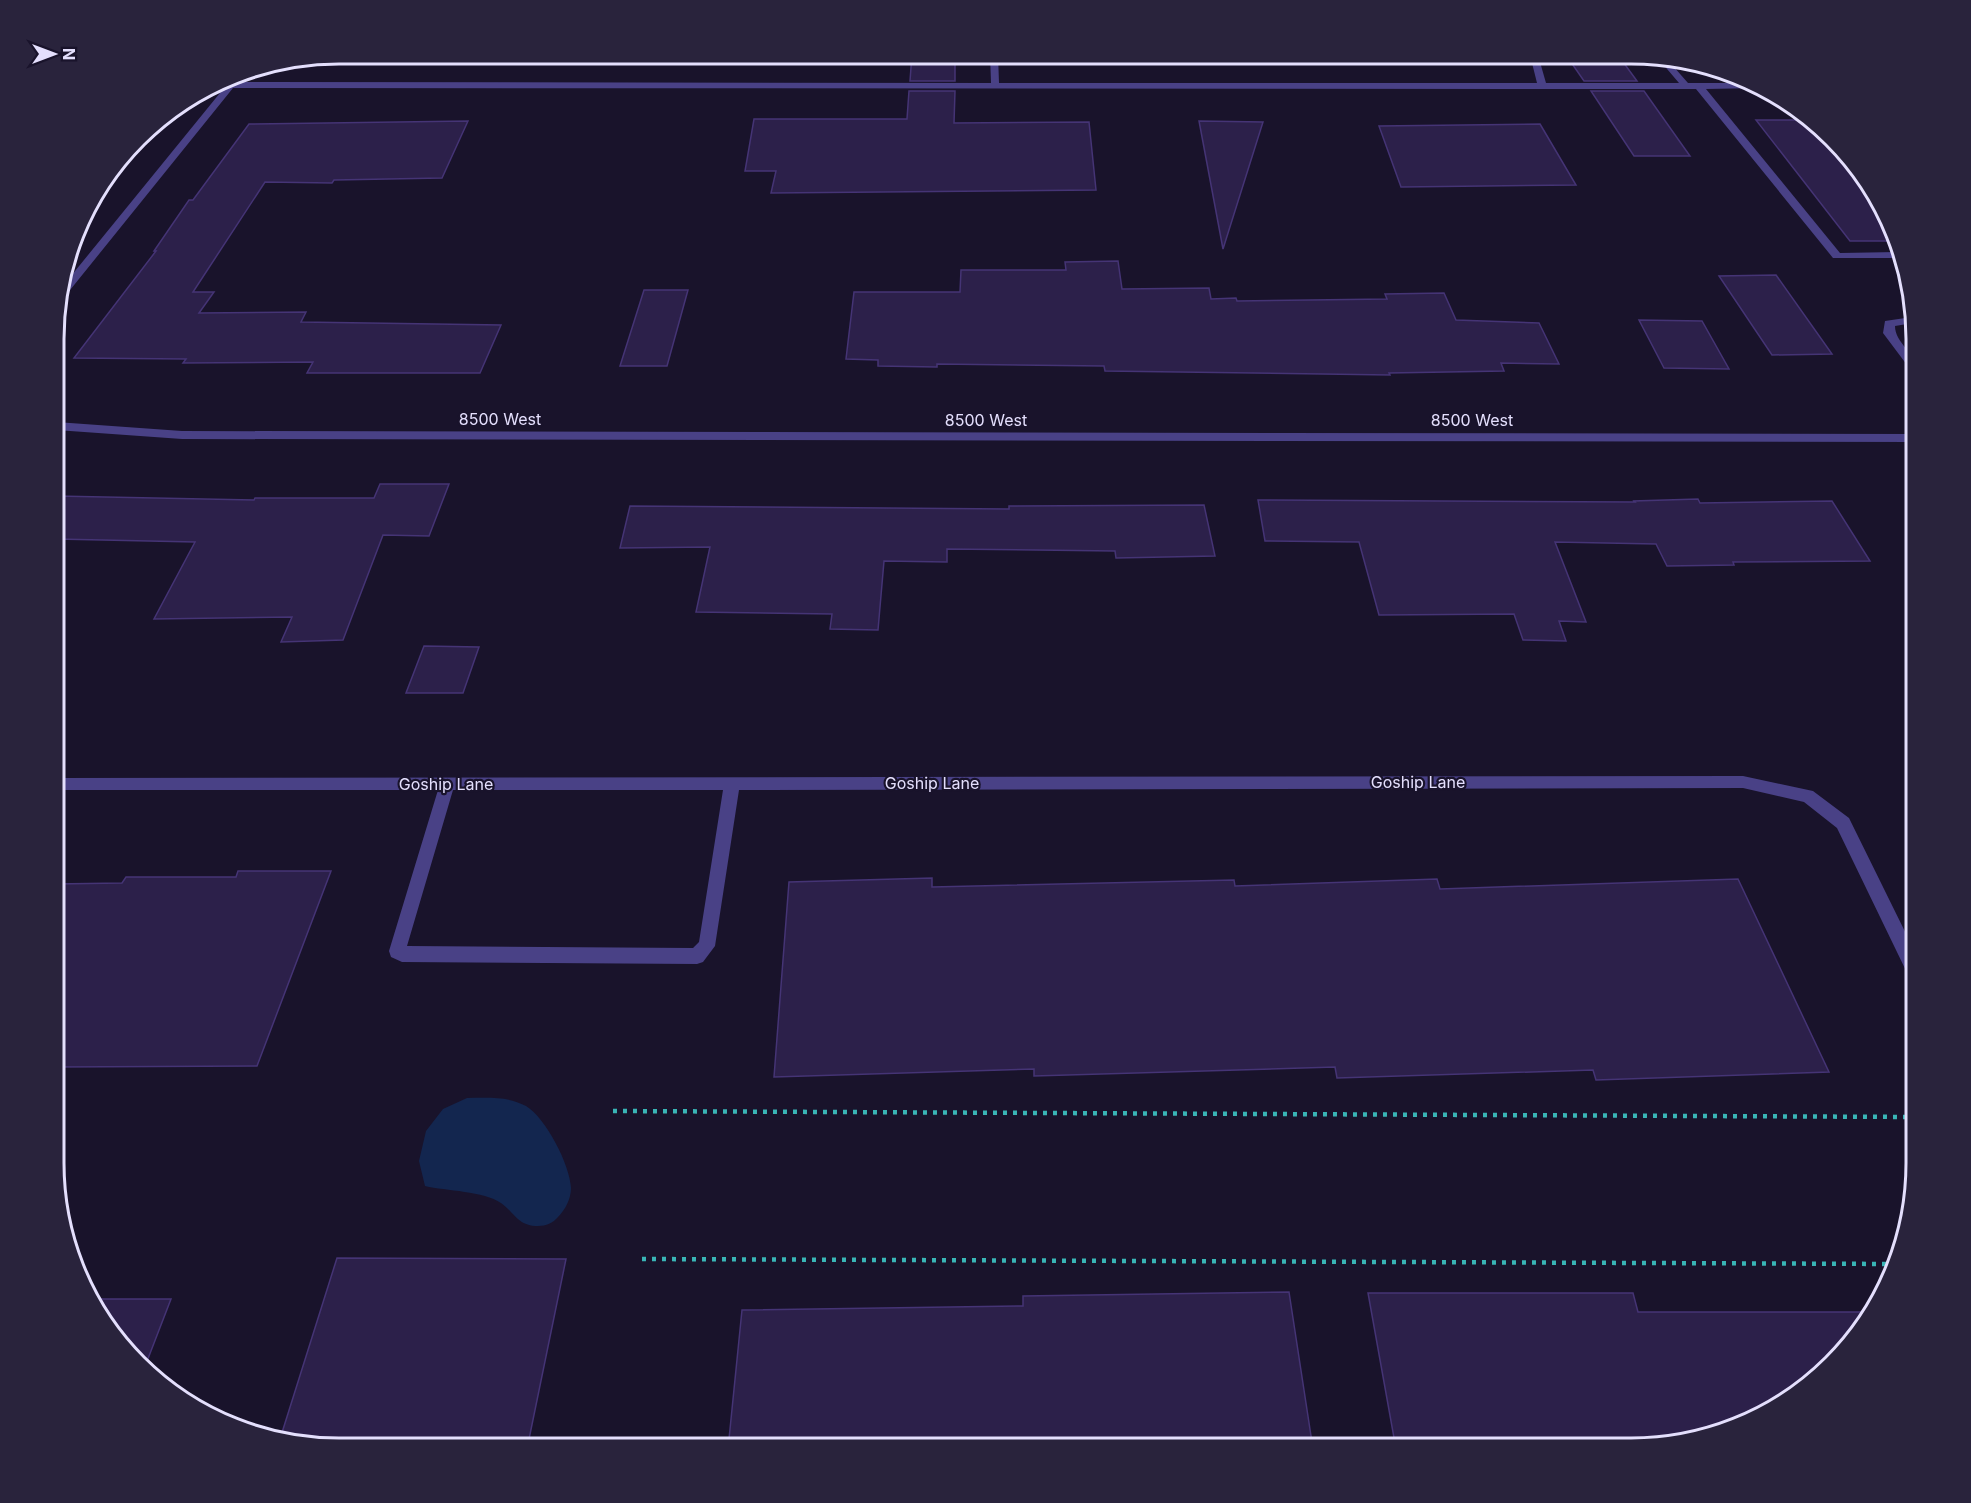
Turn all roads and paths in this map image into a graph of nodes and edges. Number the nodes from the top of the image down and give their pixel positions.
1 (994, 64) edge
2 (1536, 64) edge
3 (1669, 67) edge
4 (234, 85) edge
5 (995, 86) junction
6 (1542, 86) junction
7 (1686, 86) junction
8 (1699, 86) junction
9 (1739, 86) edge
10 (229, 88) edge
11 (1893, 255) edge
12 (71, 282) edge
13 (1906, 321) edge
14 (1906, 356) edge
15 (64, 427) edge
16 (1906, 438) edge
17 (732, 783) junction
18 (64, 784) edge
19 (447, 784) junction
20 (1906, 952) edge
21 (613, 1111) dead end
22 (1906, 1117) edge
23 (642, 1259) dead end
24 (1888, 1264) edge

1 - 5 street
2 - 6 street
3 - 7 street
4 - 5 street
5 - 6 street
6 - 7 street
7 - 8 street
8 - 9 street
8 - 11 street
10 - 12 street
13 - 14 street
15 - 16 street, 8500 West
17 - 19 street, Goship Lane
17 - 19 street
17 - 20 street, Goship Lane
18 - 19 street, Goship Lane
21 - 22 path
23 - 24 path

